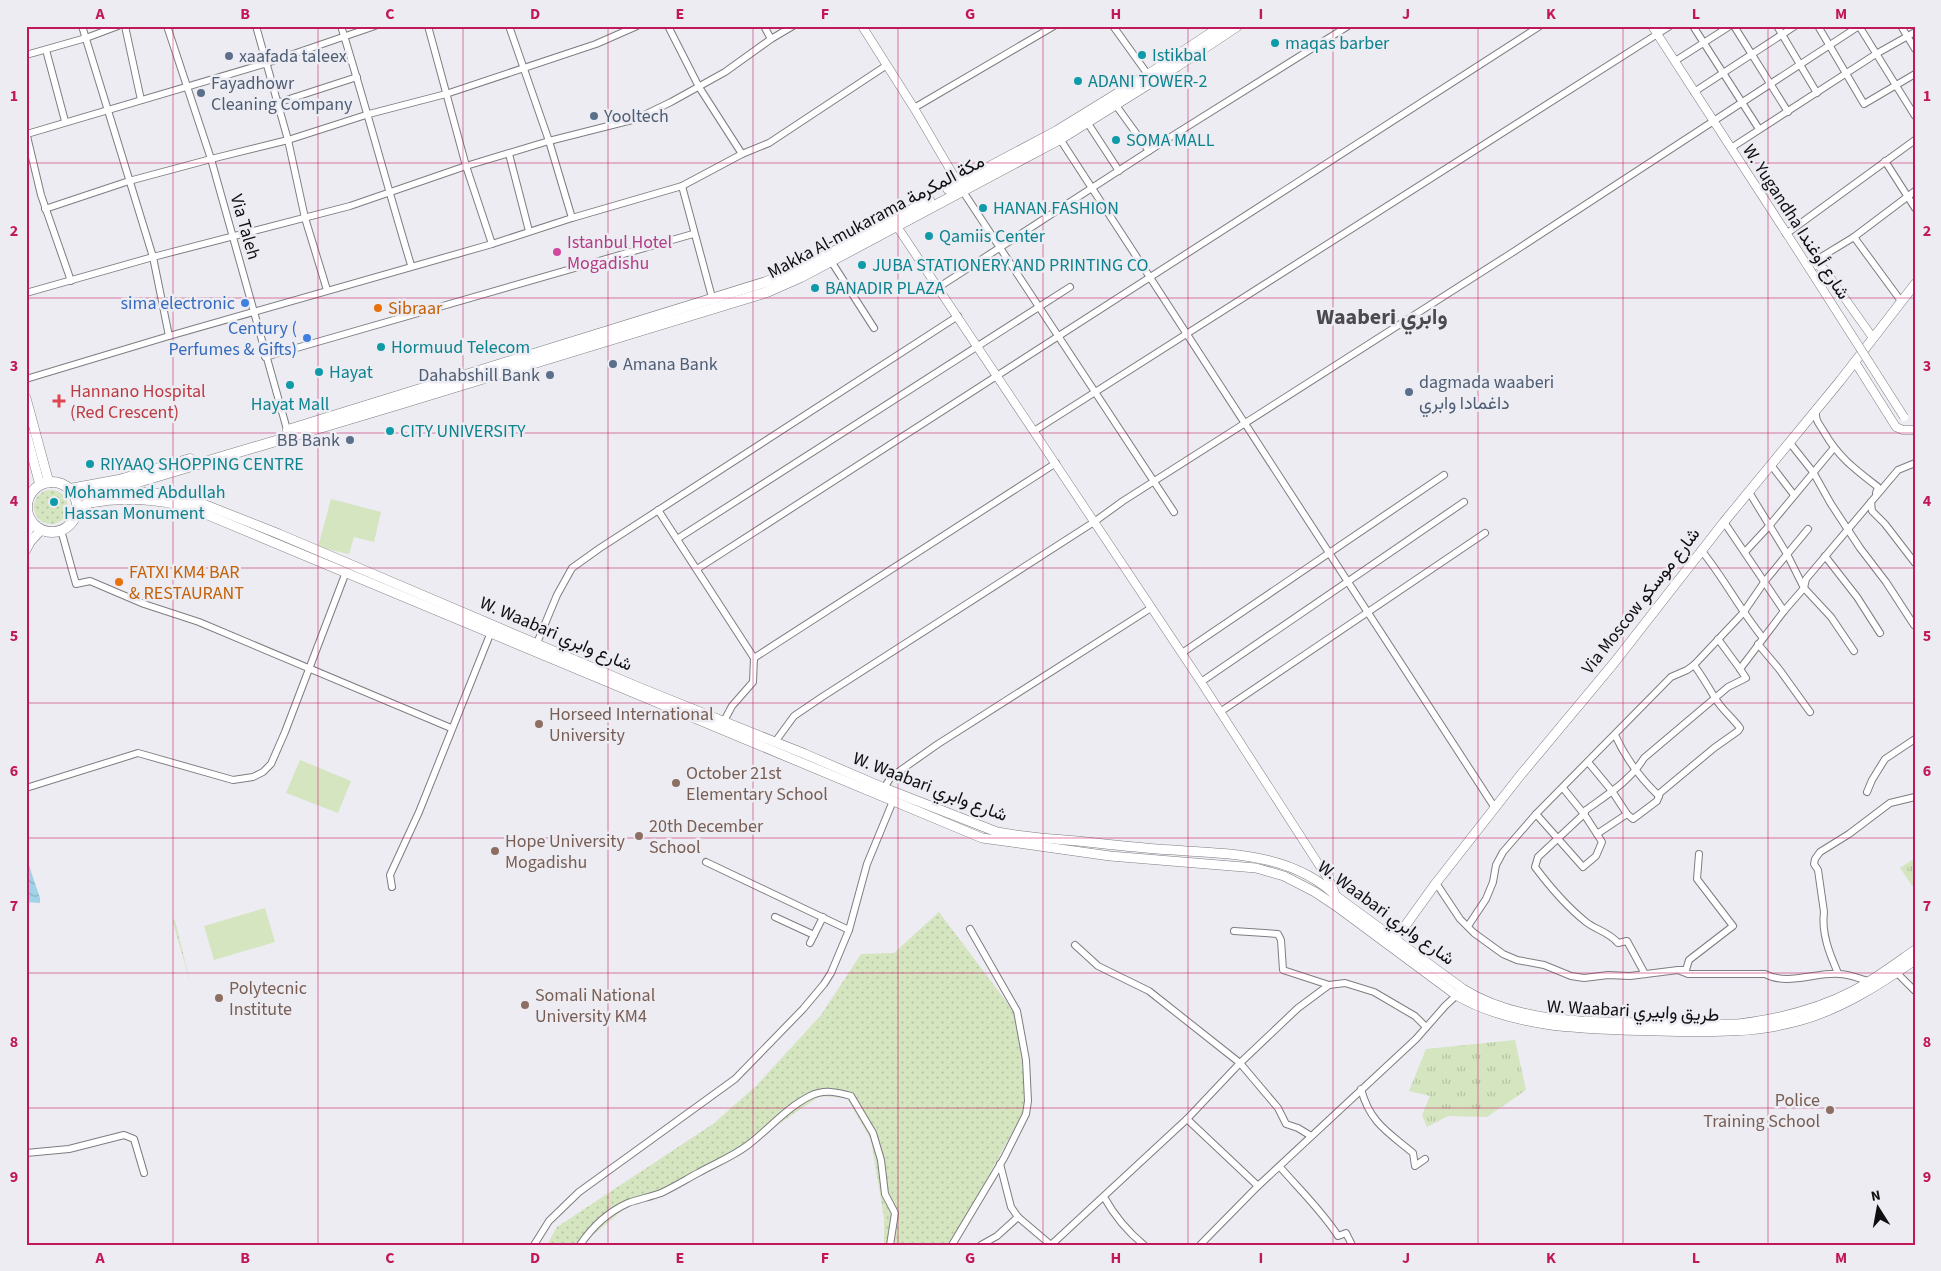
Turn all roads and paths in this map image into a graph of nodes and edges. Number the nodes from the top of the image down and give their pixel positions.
1 (82, 26) edge
2 (118, 26) edge
3 (125, 26) edge
4 (167, 26) edge
5 (256, 26) edge
6 (341, 26) edge
7 (375, 26) edge
8 (428, 26) edge
9 (509, 26) edge
10 (637, 26) edge
11 (668, 26) edge
12 (764, 26) edge
13 (793, 26) edge
14 (862, 26) edge
15 (1054, 26) edge
16 (1113, 26) edge
17 (1222, 26) edge
18 (1236, 26) edge
19 (1348, 26) edge
20 (1540, 26) edge
21 (1652, 26) edge
22 (1670, 26) edge
23 (1693, 26) edge
24 (1732, 26) edge
25 (1777, 26) edge
26 (1795, 26) edge
27 (1818, 26) edge
28 (1859, 26) edge
29 (1901, 26) edge
30 (1915, 32) edge
31 (1657, 34) junction
32 (1782, 34) junction
33 (344, 36) junction
34 (1907, 36) junction
35 (86, 38) junction
36 (771, 39) junction
37 (1704, 42) junction
38 (1830, 45) junction
39 (1915, 49) edge
40 (46, 50) junction
41 (1876, 54) junction
42 (26, 55) edge
43 (1752, 55) junction
44 (1675, 61) junction
45 (267, 63) junction
46 (1800, 64) junction
47 (887, 65) junction
48 (522, 68) junction
49 (1724, 73) junction
50 (1915, 74) edge
51 (1846, 75) junction
52 (357, 77) junction
53 (1150, 78) junction
54 (1770, 83) junction
55 (187, 87) junction
56 (699, 87) junction
57 (1896, 87) junction
58 (1694, 92) junction
59 (1817, 92) junction
60 (446, 94) junction
61 (141, 100) junction
62 (1742, 102) junction
63 (277, 104) junction
64 (1115, 104) junction
65 (914, 108) junction
66 (107, 110) junction
67 (1788, 112) junction
68 (368, 114) junction
69 (1915, 116) edge
70 (1714, 120) junction
71 (65, 122) junction
72 (1087, 122) junction
73 (1759, 129) junction
74 (27, 133) edge
75 (1060, 139) junction
76 (288, 140) junction
77 (1915, 140) edge
78 (549, 141) junction
79 (1731, 148) junction
80 (1149, 151) junction
81 (509, 154) junction
82 (742, 154) junction
83 (211, 159) junction
84 (1885, 161) junction
85 (466, 166) junction
86 (1119, 171) junction
87 (129, 182) junction
88 (682, 186) junction
89 (960, 187) junction
90 (1092, 188) junction
91 (389, 191) junction
92 (1915, 191) edge
93 (1908, 196) junction
94 (45, 208) junction
95 (1915, 208) edge
96 (305, 218) junction
97 (572, 218) junction
98 (895, 224) junction
99 (529, 231) junction
100 (693, 234) junction
101 (1786, 234) junction
102 (232, 237) junction
103 (1854, 237) junction
104 (492, 244) junction
105 (1000, 248) junction
106 (153, 256) junction
107 (831, 261) junction
108 (1807, 265) junction
109 (411, 266) junction
110 (1150, 277) junction
111 (72, 281) junction
112 (939, 287) junction
113 (1070, 287) dead end
114 (1913, 289) edge
115 (326, 290) junction
116 (26, 294) edge
117 (1901, 301) junction
118 (714, 304) junction
119 (1039, 306) junction
120 (254, 311) junction
121 (958, 316) junction
122 (874, 328) dead end
123 (1187, 334) junction
124 (169, 336) junction
125 (1058, 336) junction
126 (1873, 338) junction
127 (978, 346) junction
128 (265, 357) junction
129 (1854, 362) junction
130 (997, 375) junction
131 (26, 380) edge
132 (1095, 392) junction
133 (26, 398) edge
134 (1816, 411) junction
135 (1245, 424) junction
136 (1034, 431) junction
137 (1914, 432) edge
138 (26, 434) edge
139 (288, 434) junction
140 (1790, 443) junction
141 (1833, 449) junction
142 (1056, 463) junction
143 (1915, 463) edge
144 (1771, 465) junction
145 (1813, 472) junction
146 (1444, 475) dead end
147 (1154, 482) junction
148 (45, 484) junction
149 (72, 489) junction
150 (112, 490) junction
151 (1749, 492) junction
152 (1794, 496) junction
153 (1464, 502) dead end
154 (26, 504) edge
155 (86, 504) junction
156 (1870, 504) junction
157 (658, 510) junction
158 (76, 512) junction
159 (1174, 512) dead end
160 (29, 519) edge
161 (1094, 522) junction
162 (1724, 522) junction
163 (1769, 526) junction
164 (1808, 529) dead end
165 (42, 530) junction
166 (61, 530) junction
167 (1849, 530) junction
168 (1485, 533) dead end
169 (26, 534) edge
170 (677, 539) junction
171 (26, 550) edge
172 (1701, 550) junction
173 (1745, 552) junction
174 (1329, 553) junction
175 (1787, 554) junction
176 (1826, 556) junction
177 (1915, 562) edge
178 (697, 569) junction
179 (346, 572) junction
180 (1347, 581) junction
181 (1765, 581) junction
182 (1804, 588) junction
183 (1151, 608) junction
184 (1784, 611) junction
185 (1368, 612) junction
186 (1743, 613) junction
187 (1914, 625) edge
188 (491, 632) junction
189 (1880, 633) dead end
190 (1763, 638) junction
191 (1718, 640) junction
192 (537, 643) junction
193 (1758, 644) junction
194 (1854, 652) dead end
195 (1182, 653) junction
196 (754, 658) junction
197 (1694, 665) junction
198 (310, 668) junction
199 (1740, 669) junction
200 (1201, 682) junction
201 (1715, 698) junction
202 (1220, 712) junction
203 (1810, 712) dead end
204 (724, 721) junction
205 (451, 728) junction
206 (1615, 735) junction
207 (1915, 739) edge
208 (775, 742) junction
209 (1588, 762) junction
210 (1636, 771) junction
211 (26, 788) edge
212 (884, 788) junction
213 (1563, 788) junction
214 (1612, 792) junction
215 (1867, 792) dead end
216 (1659, 796) junction
217 (1915, 796) edge
218 (893, 801) junction
219 (1495, 808) junction
220 (1536, 814) junction
221 (1584, 814) junction
222 (1627, 814) junction
223 (1597, 834) junction
224 (1558, 839) junction
225 (1699, 854) dead end
226 (706, 862) dead end
227 (1436, 883) junction
228 (392, 888) dead end
229 (1337, 902) junction
230 (775, 917) dead end
231 (823, 917) junction
232 (1468, 926) junction
233 (970, 928) dead end
234 (849, 930) junction
235 (1234, 931) dead end
236 (814, 935) junction
237 (1395, 940) junction
238 (810, 943) dead end
239 (1075, 945) dead end
240 (1915, 950) edge
241 (1915, 960) edge
242 (1678, 970) junction
243 (1893, 970) junction
244 (1838, 973) junction
245 (1645, 974) junction
246 (1869, 981) junction
247 (1330, 985) junction
248 (1915, 991) edge
249 (1460, 992) junction
250 (1426, 1027) junction
251 (1240, 1063) junction
252 (1361, 1089) junction
253 (1187, 1119) junction
254 (1311, 1136) junction
255 (26, 1153) edge
256 (1425, 1159) dead end
257 (1000, 1164) junction
258 (1280, 1166) junction
259 (144, 1173) dead end
260 (1258, 1186) junction
261 (1104, 1197) junction
262 (1018, 1217) junction
263 (534, 1245) edge
264 (580, 1245) edge
265 (890, 1245) edge
266 (952, 1245) edge
267 (981, 1245) edge
268 (1051, 1245) edge
269 (1144, 1245) edge
270 (1200, 1245) edge
271 (1352, 1245) edge

1 - 35 street
2 - 35 street
3 - 61 street
4 - 55 street, Via Taleh
5 - 45 street
6 - 33 street
7 - 33 street
8 - 60 street
9 - 48 street
10 - 48 street
11 - 56 street
12 - 36 street
13 - 36 street
14 - 47 street
15 - 65 street
16 - 53 street
17 - 53 highway, Makka Al-mukarama مكة المكرمة
18 - 53 highway, Makka Al-mukarama مكة المكرمة
19 - 80 street
20 - 110 street
21 - 31 street, W. Yugandha شارع أوغندا
22 - 31 street
23 - 37 street
24 - 37 street
24 - 43 street
25 - 32 street
26 - 32 street
27 - 38 street
28 - 38 street
28 - 41 street
29 - 34 street
30 - 34 street
31 - 44 street, W. Yugandha شارع أوغندا
31 - 123 street
32 - 43 street
32 - 46 street
33 - 45 street
33 - 52 street
34 - 39 street
34 - 41 street
35 - 40 street
35 - 66 street
36 - 56 street
37 - 44 street
37 - 49 street
38 - 46 street
38 - 51 street
40 - 42 street
40 - 71 street
41 - 51 street
41 - 57 street
43 - 49 street
43 - 54 street
44 - 58 street, W. Yugandha شارع أوغندا
45 - 55 street
45 - 63 street
46 - 54 street
46 - 59 street
47 - 65 street
47 - 82 street
48 - 60 street
48 - 78 street
49 - 58 street
49 - 62 street
50 - 57 street
51 - 57 street
51 - 59 street
52 - 63 street
52 - 68 street
53 - 64 highway, Makka Al-mukarama مكة المكرمة
53 - 89 highway, Makka Al-mukarama مكة المكرمة
54 - 62 street
54 - 67 street
55 - 61 street
55 - 83 street, Via Taleh
56 - 78 street
56 - 82 street
57 - 69 street
58 - 70 street, W. Yugandha شارع أوغندا
59 - 67 street
60 - 68 street
60 - 85 street
61 - 66 street
62 - 70 street
62 - 73 street
63 - 76 street
64 - 72 highway, Makka Al-mukarama مكة المكرمة
64 - 80 street
65 - 89 street
66 - 71 street
66 - 87 street
67 - 73 street
68 - 76 street
68 - 91 street
70 - 79 street, W. Yugandha شارع أوغندا
70 - 135 street
71 - 74 street
72 - 75 highway, Makka Al-mukarama مكة المكرمة
72 - 86 street
73 - 79 street
74 - 94 street
75 - 89 highway, Makka Al-mukarama مكة المكرمة
75 - 90 street
76 - 83 street
76 - 96 street
77 - 84 street
78 - 81 street
78 - 97 street
79 - 101 street, W. Yugandha شارع أوغندا
80 - 86 street
81 - 85 street
81 - 99 street
82 - 88 street
83 - 87 street
83 - 102 street, Via Taleh
84 - 93 street
84 - 101 street
85 - 91 street
85 - 104 street
86 - 90 street
87 - 94 street
87 - 106 street
88 - 97 street
88 - 100 street
89 - 98 highway, Makka Al-mukarama مكة المكرمة
89 - 105 street
90 - 105 street
90 - 110 street
91 - 96 street
91 - 109 street
92 - 93 street
93 - 95 street
93 - 103 street
94 - 111 street
96 - 102 street
96 - 115 street
97 - 99 street
98 - 107 highway, Makka Al-mukarama مكة المكرمة
98 - 112 street
98 - 118 highway, Makka Al-mukarama مكة المكرمة
99 - 104 street
100 - 118 street
100 - 128 street
101 - 108 street, W. Yugandha شارع أوغندا
102 - 106 street
102 - 120 street, Via Taleh
103 - 108 street
103 - 117 street
104 - 109 street
105 - 112 street
105 - 119 street
106 - 111 street
106 - 124 street
107 - 118 highway, Makka Al-mukarama مكة المكرمة
107 - 122 street
108 - 126 street
108 - 137 street, W. Yugandha شارع أوغندا, bridge
109 - 115 street
110 - 123 street
110 - 125 street
111 - 116 street
112 - 121 street
113 - 119 street
114 - 117 main road, Via Moscow شارع موسكو
115 - 120 street
117 - 126 main road, Via Moscow شارع موسكو
118 - 139 highway, Makka Al-mukarama مكة المكرمة
119 - 125 street
119 - 127 street
120 - 124 street
120 - 128 street, Via Taleh
121 - 127 street
121 - 157 street
123 - 132 street
123 - 135 street
124 - 131 street
125 - 130 street
125 - 132 street
126 - 129 main road, Via Moscow شارع موسكو
127 - 130 street
127 - 170 street
128 - 139 street, Via Taleh
129 - 134 main road, Via Moscow شارع موسكو
129 - 137 street
130 - 136 street
130 - 178 street
132 - 136 street
132 - 147 street
133 - 148 main road
134 - 140 main road, Via Moscow شارع موسكو
134 - 141 street
135 - 147 street
135 - 174 street
136 - 142 street
138 - 148 main road
139 - 149 highway, Makka Al-mukarama مكة المكرمة
139 - 150 highway, Makka Al-mukarama مكة المكرمة
140 - 144 main road, Via Moscow شارع موسكو
140 - 145 street
141 - 145 street
141 - 156 street
142 - 161 street
142 - 196 street
143 - 156 street
144 - 151 main road, Via Moscow شارع موسكو
144 - 152 street
145 - 152 street
145 - 167 street
146 - 174 street
147 - 159 street
147 - 161 street
148 - 149 highway
148 - 154 highway
149 - 150 main road, W. Waabari شارع وابري
149 - 158 highway
150 - 155 highway, Makka Al-mukarama مكة المكرمة
150 - 192 main road, W. Waabari شارع وابري
151 - 162 main road, Via Moscow شارع موسكو
151 - 163 street
152 - 163 street
153 - 180 street
154 - 160 highway
155 - 158 highway, Makka Al-mukarama مكة المكرمة
155 - 179 main road, W. Waabari شارع وابري
156 - 167 street
156 - 177 street
157 - 170 street
157 - 192 street
158 - 166 highway
160 - 165 highway
160 - 169 main road
161 - 183 street
161 - 208 street
162 - 172 main road, Via Moscow شارع موسكو
162 - 173 street
163 - 173 street
163 - 175 street
164 - 175 street
165 - 166 highway
165 - 171 main road
166 - 198 street
167 - 176 street
167 - 187 street
168 - 185 street
170 - 178 street
172 - 186 street
172 - 219 main road, Via Moscow شارع موسكو
173 - 181 street
174 - 180 street
174 - 195 street
175 - 181 street
175 - 182 street
176 - 182 street
176 - 189 street
178 - 196 street
179 - 188 main road, W. Waabari شارع وابري
179 - 198 street
180 - 185 street
180 - 200 street
181 - 184 street
181 - 186 street
182 - 184 street
182 - 194 street
183 - 195 street
183 - 212 street
184 - 190 street
185 - 202 street
185 - 219 street
186 - 190 street
186 - 191 street
188 - 205 street
188 - 218 main road, W. Waabari شارع وابري
190 - 193 street
191 - 197 street
191 - 199 street
192 - 204 main road, W. Waabari شارع وابري
193 - 199 street
193 - 203 street
195 - 200 street
196 - 204 street
197 - 201 street
197 - 206 street
198 - 205 street
198 - 211 street
199 - 201 street
200 - 202 street
201 - 210 street
201 - 216 street
202 - 229 street
204 - 208 main road, W. Waabari شارع وابري
205 - 228 street
206 - 209 street
206 - 210 street
207 - 215 street
208 - 212 main road, W. Waabari شارع وابري
209 - 213 street
209 - 214 street
210 - 214 street
210 - 216 street
212 - 229 main road, W. Waabari شارع وابري
213 - 220 street
213 - 221 street
214 - 221 street
214 - 222 street
216 - 222 street
217 - 244 street
218 - 229 main road, W. Waabari شارع وابري
218 - 234 street
219 - 227 main road, Via Moscow شارع موسكو
220 - 224 street
220 - 232 street
221 - 223 street
221 - 224 street
222 - 223 street
223 - 224 street
224 - 245 street
225 - 242 street
226 - 231 street
227 - 232 street
227 - 237 main road, Via Moscow شارع موسكو
229 - 237 main road, W. Waabari شارع وابري
229 - 249 main road, W. Waabari طريق وابيري
230 - 236 street
231 - 234 street
231 - 236 street
232 - 245 street
233 - 257 street
234 - 263 street
235 - 247 street
236 - 238 street
237 - 249 main road, W. Waabari شارع وابري
239 - 251 street
240 - 243 main road, W. Waabari شارع وابري
241 - 243 main road, W. Waabari طريق وابيري
242 - 244 street
242 - 245 street
243 - 246 main road, W. Waabari شارع وابري
243 - 248 street
243 - 249 main road, W. Waabari طريق وابيري
244 - 246 street
246 - 249 main road, W. Waabari شارع وابري
247 - 250 street
247 - 251 street
249 - 250 street
250 - 252 street
251 - 253 street
251 - 254 street
252 - 254 street
252 - 256 street
253 - 260 street
253 - 261 street
254 - 258 street
255 - 259 street
257 - 262 street
257 - 266 street
258 - 260 street
258 - 271 street
260 - 270 street
261 - 268 street
261 - 269 street
262 - 267 street
262 - 268 street
264 - 265 street

